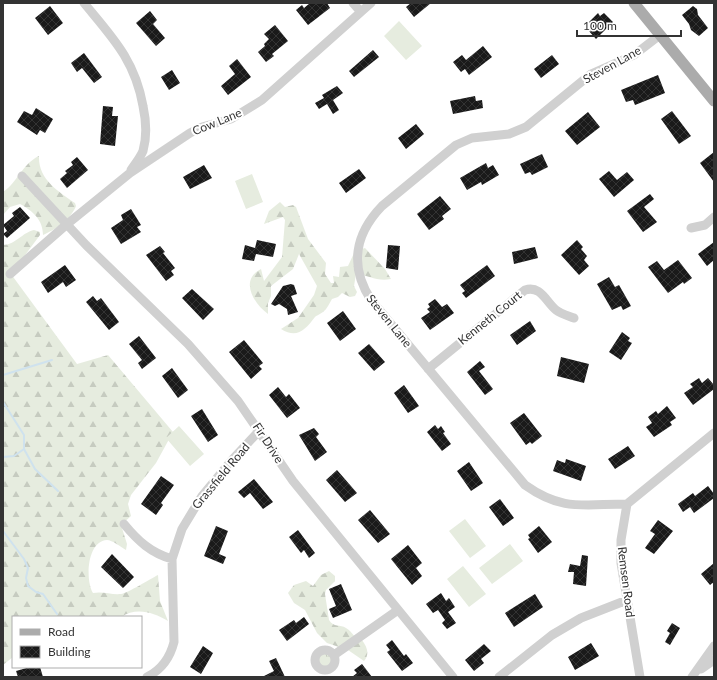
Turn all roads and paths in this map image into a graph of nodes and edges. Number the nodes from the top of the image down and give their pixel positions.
1 (84, 3) edge
2 (353, 3) edge
3 (371, 3) edge
4 (634, 3) edge
5 (361, 12) junction
6 (660, 35) junction
7 (714, 102) edge
8 (130, 173) junction
9 (22, 176) dead end
10 (714, 217) edge
11 (66, 224) junction
12 (691, 228) dead end
13 (10, 274) dead end
14 (574, 318) dead end
15 (428, 369) junction
16 (259, 431) junction
17 (714, 433) edge
18 (627, 504) junction
19 (124, 524) dead end
20 (172, 559) junction
21 (627, 600) junction
22 (398, 610) junction
23 (714, 646) edge
24 (334, 655) dead end
25 (714, 660) edge
26 (694, 674) edge
27 (147, 677) edge
28 (453, 677) edge
29 (499, 677) edge
30 (640, 677) edge

1 - 8 street
2 - 5 street
3 - 5 street, Cow Lane
4 - 6 main road
5 - 8 street, Cow Lane
6 - 7 main road
6 - 15 street, Steven Lane
8 - 11 street, Cow Lane
9 - 11 street
10 - 12 street
11 - 13 street, Cow Lane
11 - 16 street, Fir Drive
14 - 15 street, Kenneth Court
15 - 18 street, Steven Lane
16 - 20 street, Grassfield Road
16 - 22 street, Fir Drive
17 - 18 street
18 - 21 street, Remsen Road
19 - 20 street
20 - 27 street, Grassfield Road
21 - 29 street
21 - 30 street, Remsen Road
22 - 24 street
22 - 28 street, Fir Drive
23 - 26 street
25 - 26 street

